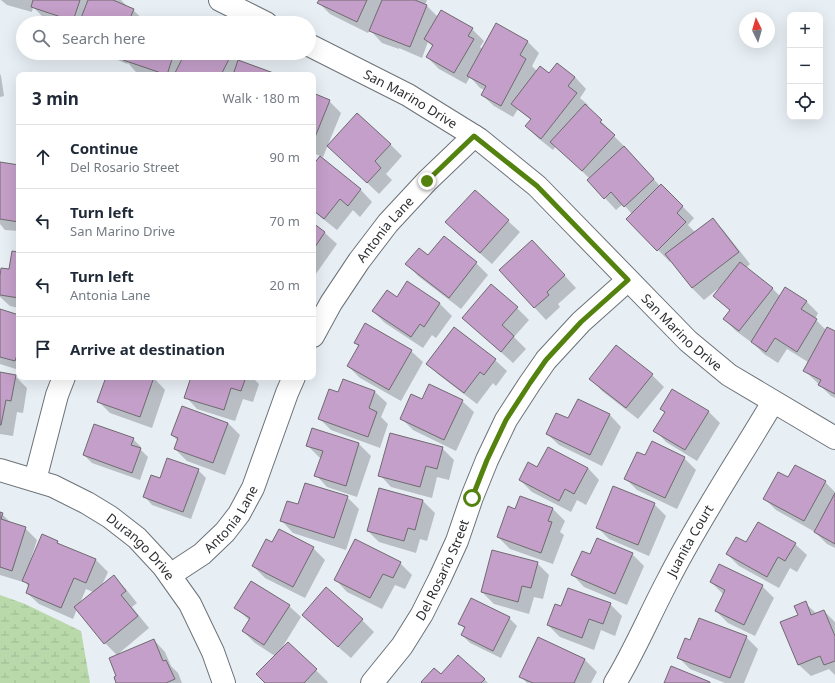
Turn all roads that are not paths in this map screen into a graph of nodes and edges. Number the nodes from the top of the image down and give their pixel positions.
1 (220, 0) edge
2 (252, 16) edge
3 (316, 49) edge
4 (474, 136) junction
5 (628, 280) junction
6 (316, 330) edge
7 (63, 380) edge
8 (293, 380) edge
9 (773, 402) junction
10 (835, 438) edge
11 (0, 470) edge
12 (35, 480) junction
13 (170, 575) junction
14 (224, 683) edge
15 (372, 683) edge
16 (615, 683) edge

1 - 2 street
3 - 4 street, San Marino Drive
4 - 5 street, San Marino Drive
4 - 6 street, Antonia Lane
5 - 9 street, San Marino Drive
5 - 15 street, Del Rosario Street
7 - 12 street
8 - 13 street, Antonia Lane
9 - 10 street, San Marino Drive
9 - 16 street, Juanita Court
11 - 12 street, Durango Drive
12 - 13 street, Durango Drive
13 - 14 street, Durango Drive

